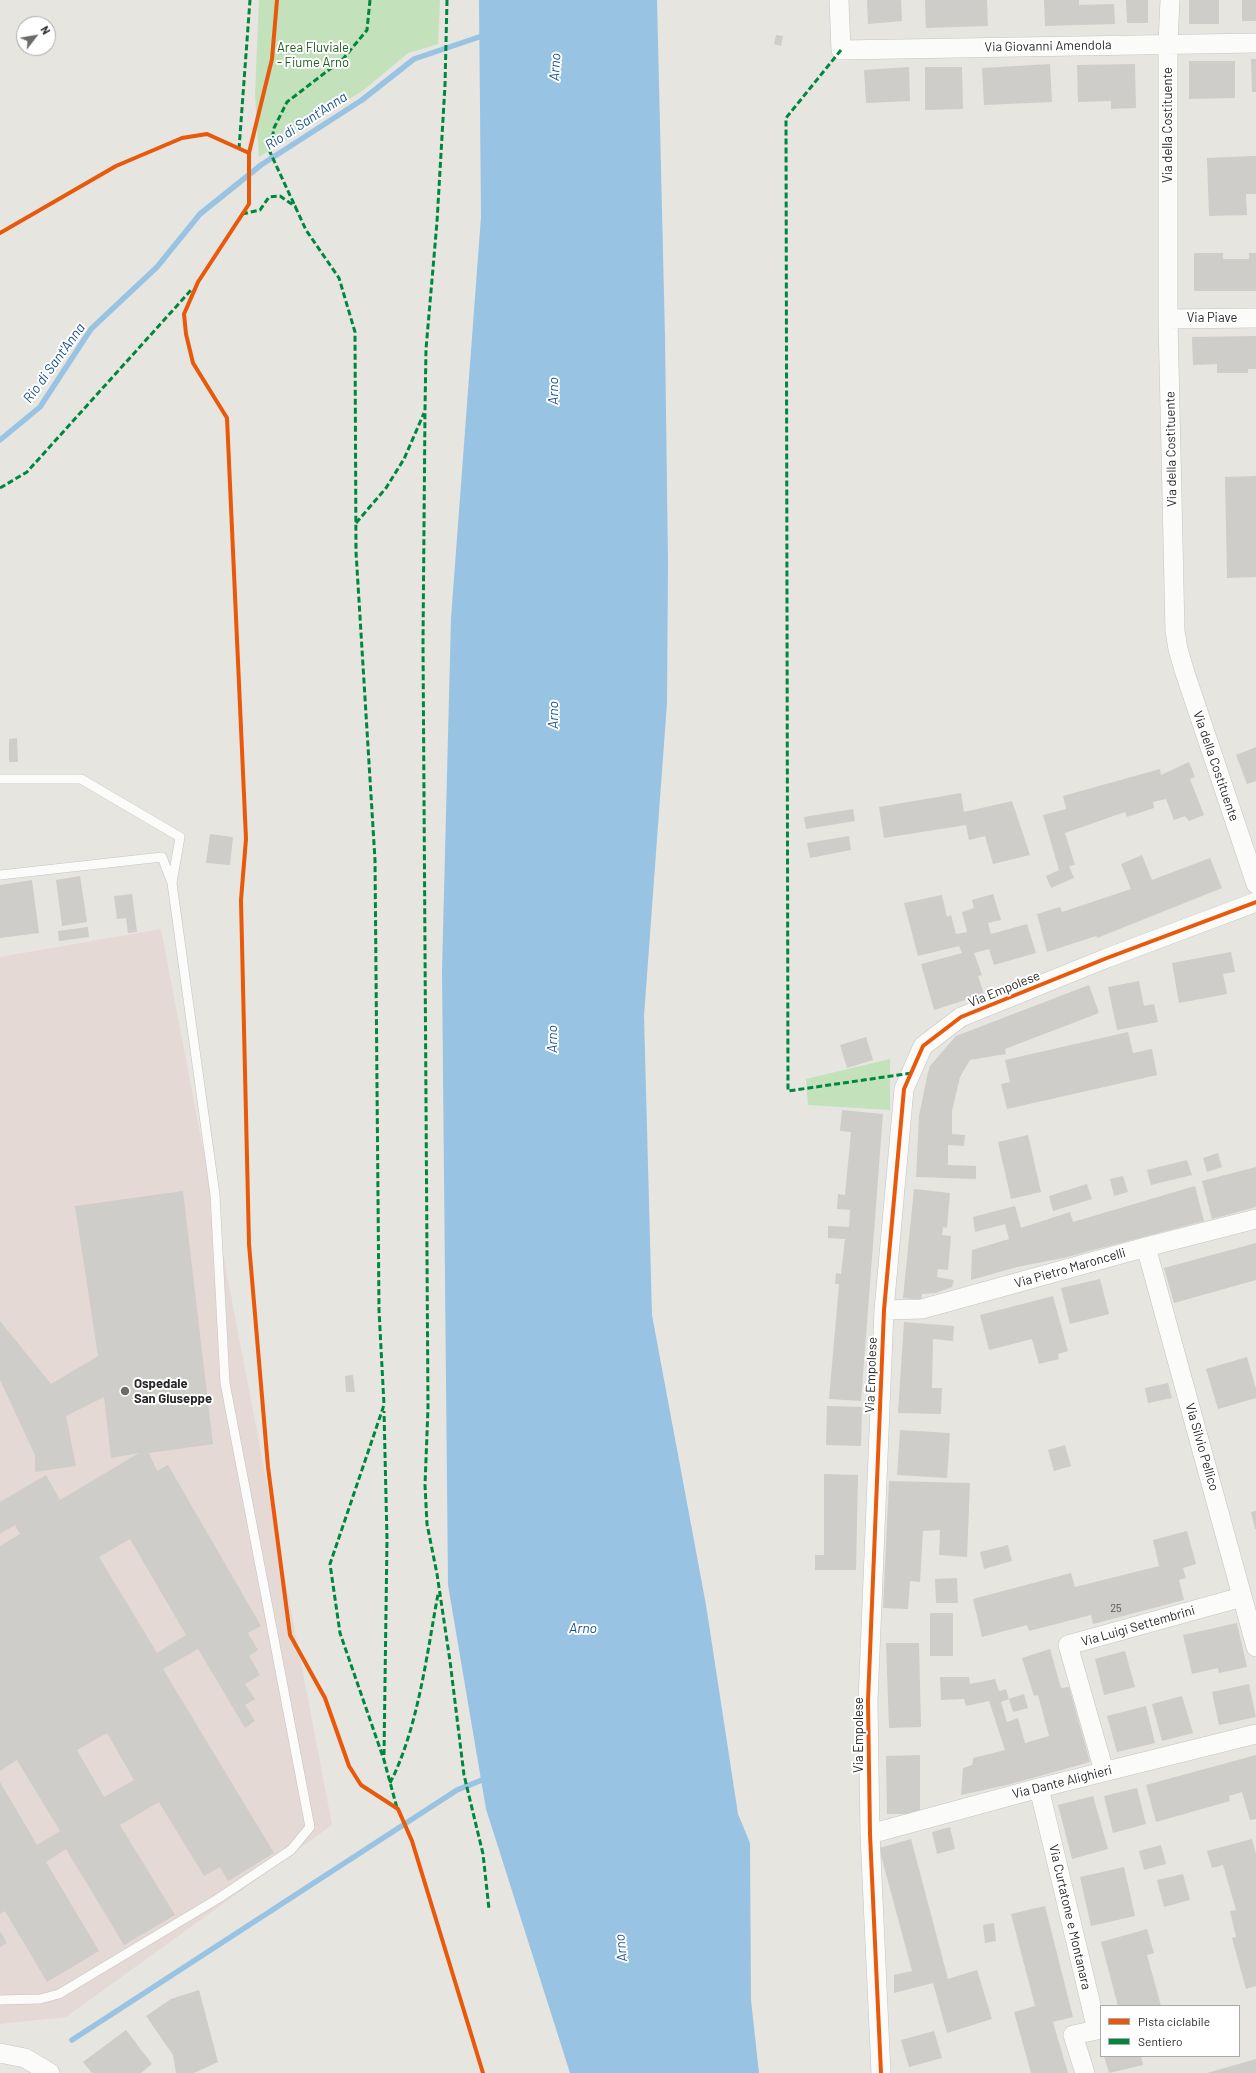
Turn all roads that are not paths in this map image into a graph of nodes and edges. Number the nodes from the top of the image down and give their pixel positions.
1 (839, 0) edge
2 (1170, 0) edge
3 (1256, 43) edge
4 (1168, 44) junction
5 (1256, 318) edge
6 (1168, 319) junction
7 (0, 779) edge
8 (0, 875) edge
9 (172, 882) junction
10 (1256, 884) edge
11 (1256, 902) edge
12 (1256, 1219) edge
13 (1146, 1247) junction
14 (884, 1310) junction
15 (1242, 1597) junction
16 (1256, 1647) edge
17 (1256, 1734) edge
18 (1104, 1771) junction
19 (1039, 1788) junction
20 (870, 1834) junction
21 (0, 2000) edge
22 (0, 2053) edge
23 (50, 2073) edge
24 (881, 2073) edge
25 (1085, 2073) edge

1 - 4 street, Via Giovanni Amendola
2 - 4 street, Via della Costituente
3 - 4 street, Via Giovanni Amendola
4 - 6 street, Via della Costituente
5 - 6 street, Via Piave
6 - 10 street, Via della Costituente
7 - 9 lane
8 - 9 lane
9 - 21 lane
11 - 14 street, Via Empolese
12 - 13 street, Via Pietro Maroncelli
13 - 14 street, Via Pietro Maroncelli
13 - 15 street, Via Silvio Pellico
14 - 20 street, Via Empolese
15 - 16 street, Via Silvio Pellico
15 - 18 street, Via Luigi Settembrini
17 - 18 street, Via Dante Alighieri
18 - 19 street, Via Dante Alighieri
19 - 20 street, Via Dante Alighieri
19 - 25 street, Via Curtatone e Montanara
20 - 24 street, Via Empolese
22 - 23 street

